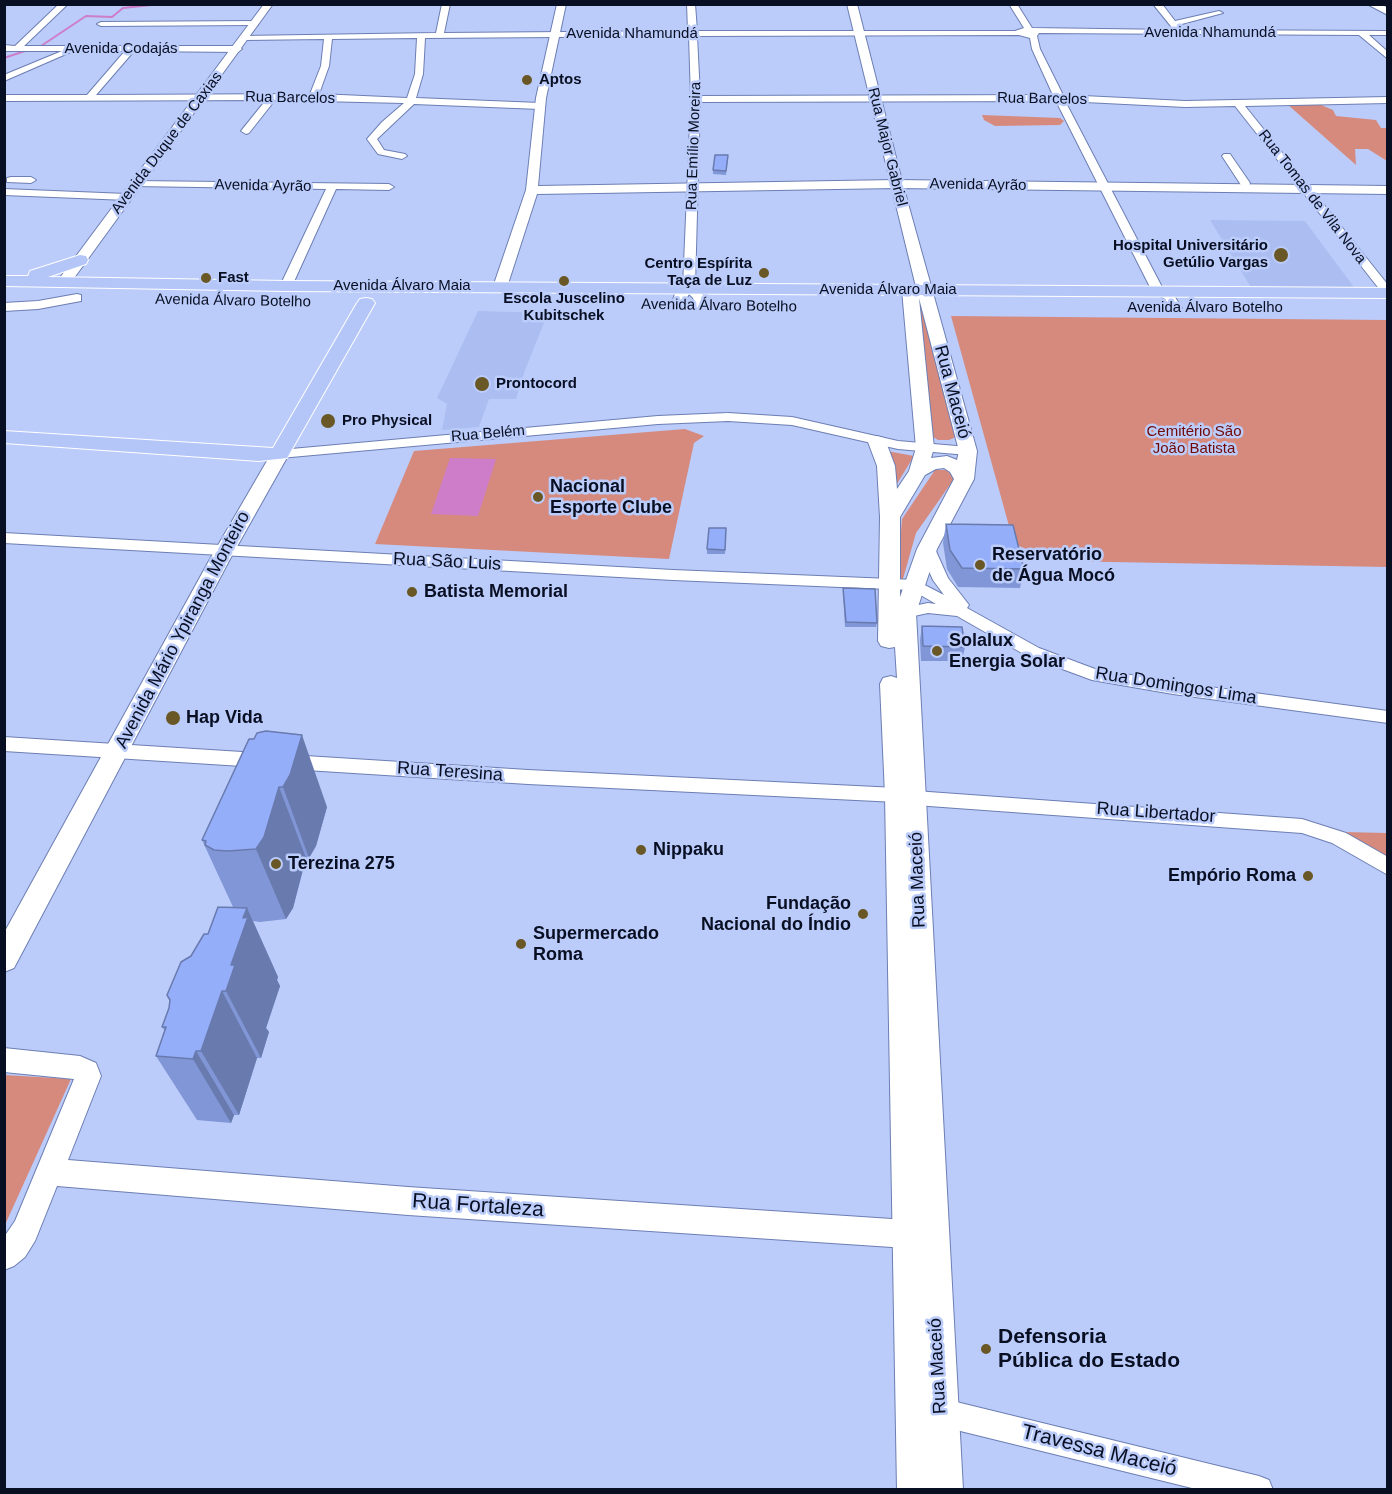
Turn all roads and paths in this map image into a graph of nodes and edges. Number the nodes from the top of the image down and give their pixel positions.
1 (64, 4) edge
2 (270, 4) edge
3 (446, 4) edge
4 (562, 4) edge
5 (691, 4) edge
6 (852, 4) edge
7 (1011, 4) edge
8 (1157, 4) edge
9 (1372, 4) edge
10 (1388, 12) edge
11 (1219, 13) dead end
12 (255, 22) junction
13 (101, 24) dead end
14 (1173, 24) junction
15 (692, 33) junction
16 (858, 33) junction
17 (1027, 33) junction
18 (1180, 33) junction
19 (556, 34) junction
20 (1362, 34) junction
21 (1388, 34) edge
22 (421, 36) junction
23 (439, 36) junction
24 (245, 38) junction
25 (328, 38) junction
26 (4, 48) edge
27 (17, 48) junction
28 (74, 49) junction
29 (131, 49) junction
30 (238, 49) junction
31 (1388, 57) edge
32 (4, 78) edge
33 (273, 97) junction
34 (314, 97) junction
35 (4, 98) edge
36 (89, 98) junction
37 (201, 98) junction
38 (875, 98) junction
39 (1060, 98) junction
40 (696, 99) junction
41 (1388, 100) edge
42 (1237, 102) junction
43 (410, 103) junction
44 (540, 106) junction
45 (408, 114) dead end
46 (246, 131) dead end
47 (402, 156) dead end
48 (1227, 156) dead end
49 (31, 180) dead end
50 (895, 182) junction
51 (137, 183) junction
52 (1245, 183) junction
53 (6, 185) edge
54 (692, 185) junction
55 (1104, 185) junction
56 (1388, 185) edge
57 (1303, 186) junction
58 (332, 187) junction
59 (389, 187) dead end
60 (533, 187) junction
61 (1388, 190) edge
62 (127, 197) junction
63 (80, 260) junction
64 (4, 280) edge
65 (64, 282) junction
66 (286, 286) junction
67 (500, 287) junction
68 (689, 288) junction
69 (1156, 297) junction
70 (77, 298) junction
71 (919, 298) junction
72 (1387, 299) edge
73 (366, 303) junction
74 (677, 305) junction
75 (701, 306) junction
76 (4, 307) edge
77 (1176, 309) junction
78 (4, 437) edge
79 (876, 442) junction
80 (925, 448) junction
81 (968, 451) junction
82 (280, 454) junction
83 (918, 471) junction
84 (964, 479) junction
85 (890, 516) junction
86 (4, 538) edge
87 (927, 549) junction
88 (225, 550) junction
89 (889, 583) junction
90 (915, 585) junction
91 (905, 613) junction
92 (976, 618) junction
93 (1388, 717) edge
94 (4, 744) edge
95 (117, 751) junction
96 (906, 797) junction
97 (1388, 867) edge
98 (4, 960) edge
99 (4, 1060) edge
100 (50, 1172) junction
101 (907, 1234) junction
102 (4, 1256) edge
103 (940, 1412) junction
104 (916, 1490) edge
105 (944, 1490) edge
106 (1259, 1490) edge

1 - 27 street
2 - 12 street, Avenida Duque de Caxias
3 - 23 street
4 - 19 street
5 - 15 street, Rua Emílio Moreira
6 - 16 main road, Rua Major Gabriel
7 - 17 street
8 - 14 street
9 - 10 main road
11 - 14 street
12 - 13 street
12 - 24 street, Avenida Duque de Caxias
14 - 18 street
15 - 16 street, Avenida Nhamundá
15 - 19 street, Avenida Nhamundá
15 - 40 street, Rua Emílio Moreira
16 - 17 street, Avenida Nhamundá
16 - 38 main road, Rua Major Gabriel
17 - 18 street, Avenida Nhamundá
17 - 39 street
18 - 20 street, Avenida Nhamundá
19 - 23 street, Avenida Nhamundá
19 - 44 street
20 - 21 street, Avenida Nhamundá
20 - 31 street
22 - 23 street, Avenida Nhamundá
22 - 25 street, Avenida Nhamundá
22 - 43 street
24 - 25 street, Avenida Nhamundá
24 - 30 street, Avenida Duque de Caxias
25 - 34 street
26 - 27 street, Avenida Codajás
27 - 28 street, Avenida Codajás
28 - 29 street, Avenida Codajás
28 - 32 street
29 - 30 street, Avenida Codajás
29 - 36 street
30 - 37 street, Avenida Duque de Caxias
33 - 34 street, Rua Barcelos
33 - 37 street, Rua Barcelos
33 - 46 street
34 - 43 street, Rua Barcelos
35 - 36 street, Rua Barcelos
36 - 37 street, Rua Barcelos
37 - 51 street, Avenida Duque de Caxias
38 - 39 street, Rua Barcelos
38 - 40 street, Rua Barcelos
38 - 50 main road, Rua Major Gabriel
39 - 42 street, Rua Barcelos
39 - 55 street
40 - 54 street, Rua Emílio Moreira
41 - 42 street, Rua Barcelos
42 - 57 street, Rua Tomas de Vila Nova
43 - 44 street, Rua Barcelos
43 - 45 street
43 - 47 street
44 - 60 street
48 - 52 street
49 - 53 street
50 - 54 street, Avenida Ayrão
50 - 55 street, Avenida Ayrão
50 - 71 main road, Rua Major Gabriel
51 - 58 street, Avenida Ayrão
51 - 62 street, Avenida Duque de Caxias
52 - 55 street, Avenida Ayrão
52 - 57 street, Avenida Ayrão
53 - 62 street
54 - 60 street, Avenida Ayrão
54 - 68 street, Rua Emílio Moreira
55 - 57 street, Avenida Ayrão
55 - 69 street
56 - 57 street, Avenida Ayrão
57 - 61 street, Avenida Ayrão
57 - 72 street, Rua Tomas de Vila Nova
58 - 59 street, Avenida Ayrão
58 - 66 street
60 - 67 street
62 - 63 street, Avenida Duque de Caxias
63 - 64 main road
63 - 65 street, Avenida Duque de Caxias
64 - 65 main road, Avenida Álvaro Maia
65 - 66 main road, Avenida Álvaro Maia
65 - 70 main road
66 - 67 main road, Avenida Álvaro Maia
67 - 68 main road, Avenida Álvaro Maia
68 - 71 main road, Avenida Álvaro Maia
68 - 74 street
68 - 75 street
69 - 71 main road, Avenida Álvaro Maia
69 - 72 main road, Avenida Álvaro Maia
69 - 77 street
70 - 73 main road, Avenida Álvaro Botelho
70 - 76 street
71 - 75 main road, Avenida Álvaro Botelho
71 - 77 main road, Avenida Álvaro Botelho
71 - 80 main road, Rua Maceió
71 - 81 main road, Rua Maceió
72 - 77 main road, Avenida Álvaro Botelho
73 - 74 main road, Avenida Álvaro Botelho
73 - 82 main road, Avenida Mário Ypiranga Monteiro
74 - 75 main road, Avenida Álvaro Botelho
78 - 82 main road, Rua Belém
79 - 80 street, Rua Belém
79 - 82 street, Rua Belém
79 - 85 main road
80 - 81 street, Rua Belém
80 - 83 main road, Rua Maceió
81 - 84 main road, Rua Maceió
82 - 88 main road, Avenida Mário Ypiranga Monteiro
83 - 84 main road
83 - 85 main road, Rua Maceió
84 - 87 main road, Rua Maceió
85 - 89 main road, Rua Maceió
86 - 88 street, Rua São Luis
87 - 90 main road, Rua Maceió
87 - 92 street, Rua Domingos Lima
88 - 89 street, Rua São Luis
88 - 95 main road, Avenida Mário Ypiranga Monteiro
89 - 90 street, Rua Domingos Lima
89 - 96 main road, Rua Maceió
90 - 91 main road, Rua Maceió
90 - 92 street, Rua Domingos Lima
91 - 92 street, Rua Domingos Lima
91 - 96 main road, Rua Maceió
92 - 93 street, Rua Domingos Lima
94 - 95 street, Rua Teresina
95 - 96 street, Rua Teresina
95 - 98 main road, Avenida Mário Ypiranga Monteiro
96 - 97 street, Rua Libertador
96 - 101 main road, Rua Maceió
96 - 103 main road, Rua Maceió
99 - 100 street
100 - 101 street, Rua Fortaleza
100 - 102 street
101 - 104 main road, Rua Maceió
103 - 105 main road, Rua Maceió
103 - 106 street, Travessa Maceió

